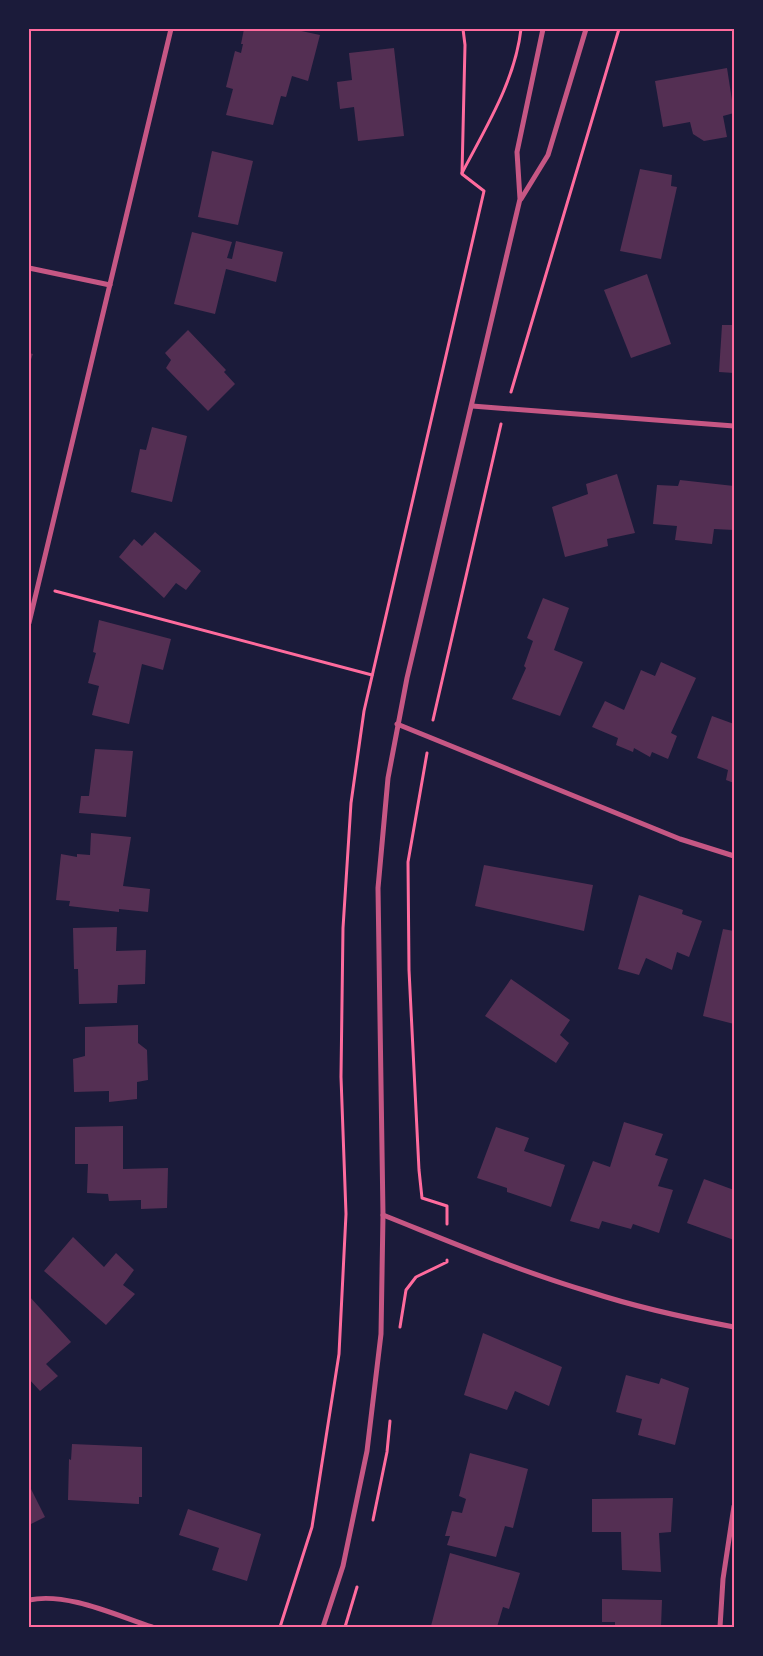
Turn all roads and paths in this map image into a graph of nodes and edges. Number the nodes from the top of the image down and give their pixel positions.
1 (171, 29) edge
2 (521, 29) edge
3 (543, 29) edge
4 (586, 29) edge
5 (619, 29) edge
6 (462, 174) dead end
7 (520, 199) junction
8 (29, 268) edge
9 (110, 285) junction
10 (516, 373) dead end
11 (472, 406) junction
12 (734, 426) edge
13 (499, 434) dead end
14 (37, 586) junction
15 (29, 621) edge
16 (372, 675) dead end
17 (435, 710) dead end
18 (397, 724) junction
19 (421, 786) dead end
20 (734, 856) edge
21 (447, 1206) dead end
22 (382, 1215) junction
23 (734, 1327) edge
24 (734, 1506) edge
25 (29, 1600) edge
26 (152, 1627) edge
27 (323, 1627) edge
28 (720, 1627) edge

1 - 9 street
2 - 6 path
3 - 7 street
4 - 7 street
5 - 10 path
7 - 11 street
8 - 9 street
9 - 14 street
11 - 12 street
11 - 18 street
13 - 17 path
14 - 15 street
14 - 16 path
18 - 20 street
18 - 22 street
19 - 21 path
22 - 23 street
22 - 27 street
24 - 28 street
25 - 26 street

